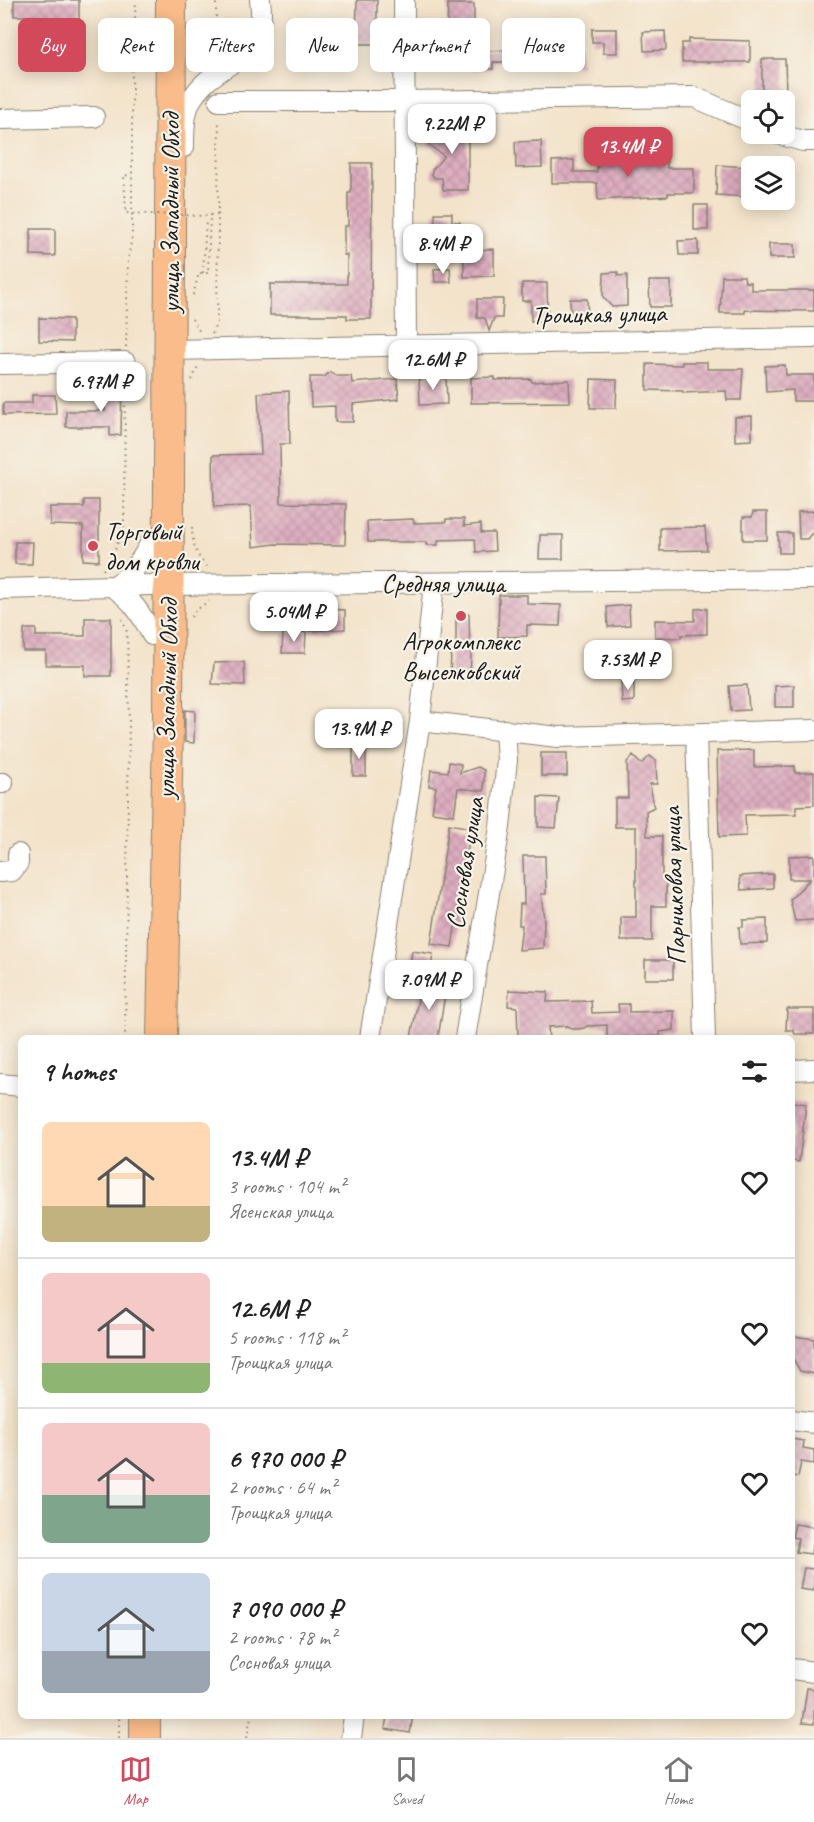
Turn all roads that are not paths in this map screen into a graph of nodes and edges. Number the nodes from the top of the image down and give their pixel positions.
1 (153, 0) edge
2 (171, 0) edge
3 (260, 0) edge
4 (404, 0) edge
5 (219, 101) road end
6 (404, 101) junction
7 (94, 117) dead end
8 (741, 117) edge
9 (0, 119) edge
10 (795, 139) edge
11 (814, 141) edge
12 (170, 192) junction
13 (814, 338) edge
14 (406, 344) junction
15 (169, 350) junction
16 (125, 362) road end
17 (0, 364) edge
18 (152, 540) junction
19 (814, 579) edge
20 (107, 580) junction
21 (434, 583) junction
22 (160, 585) junction
23 (0, 589) edge
24 (152, 635) junction
25 (420, 721) junction
26 (505, 730) junction
27 (814, 730) edge
28 (696, 733) junction
29 (18, 854) dead end
30 (0, 872) edge
31 (149, 1035) edge
32 (162, 1035) edge
33 (370, 1035) edge
34 (465, 1035) edge
35 (705, 1035) edge
36 (814, 1069) edge
37 (795, 1070) edge
38 (0, 1084) edge
39 (18, 1086) edge
40 (795, 1420) edge
41 (814, 1423) edge
42 (795, 1669) edge
43 (814, 1672) edge
44 (145, 1719) edge
45 (158, 1719) edge
46 (354, 1719) edge
47 (145, 1738) edge
48 (158, 1738) edge
49 (351, 1738) edge

1 - 18 highway, улица Западный Обход
2 - 12 highway, улица Западный Обход
3 - 12 street
4 - 6 street
5 - 6 street
6 - 8 street
6 - 14 street
7 - 9 street
10 - 11 street
12 - 15 highway, улица Западный Обход
13 - 14 street, Троицкая улица
14 - 15 street, Троицкая улица
15 - 22 highway, улица Западный Обход
16 - 17 street
18 - 20 street
18 - 22 highway, улица Западный Обход
19 - 21 street, Средняя улица
20 - 22 street, Средняя улица
20 - 23 street, Средняя улица
20 - 24 street
21 - 22 street, Средняя улица
21 - 25 street
22 - 24 highway, улица Западный Обход
22 - 32 highway, улица Западный Обход
24 - 31 highway, улица Западный Обход
25 - 26 street
25 - 33 street
26 - 28 street
26 - 34 street, Сосновая улица
27 - 28 street
28 - 35 street, Парниковая улица
29 - 30 street
36 - 37 street
38 - 39 street
40 - 41 street
42 - 43 street
44 - 47 highway
45 - 48 highway
46 - 49 street

